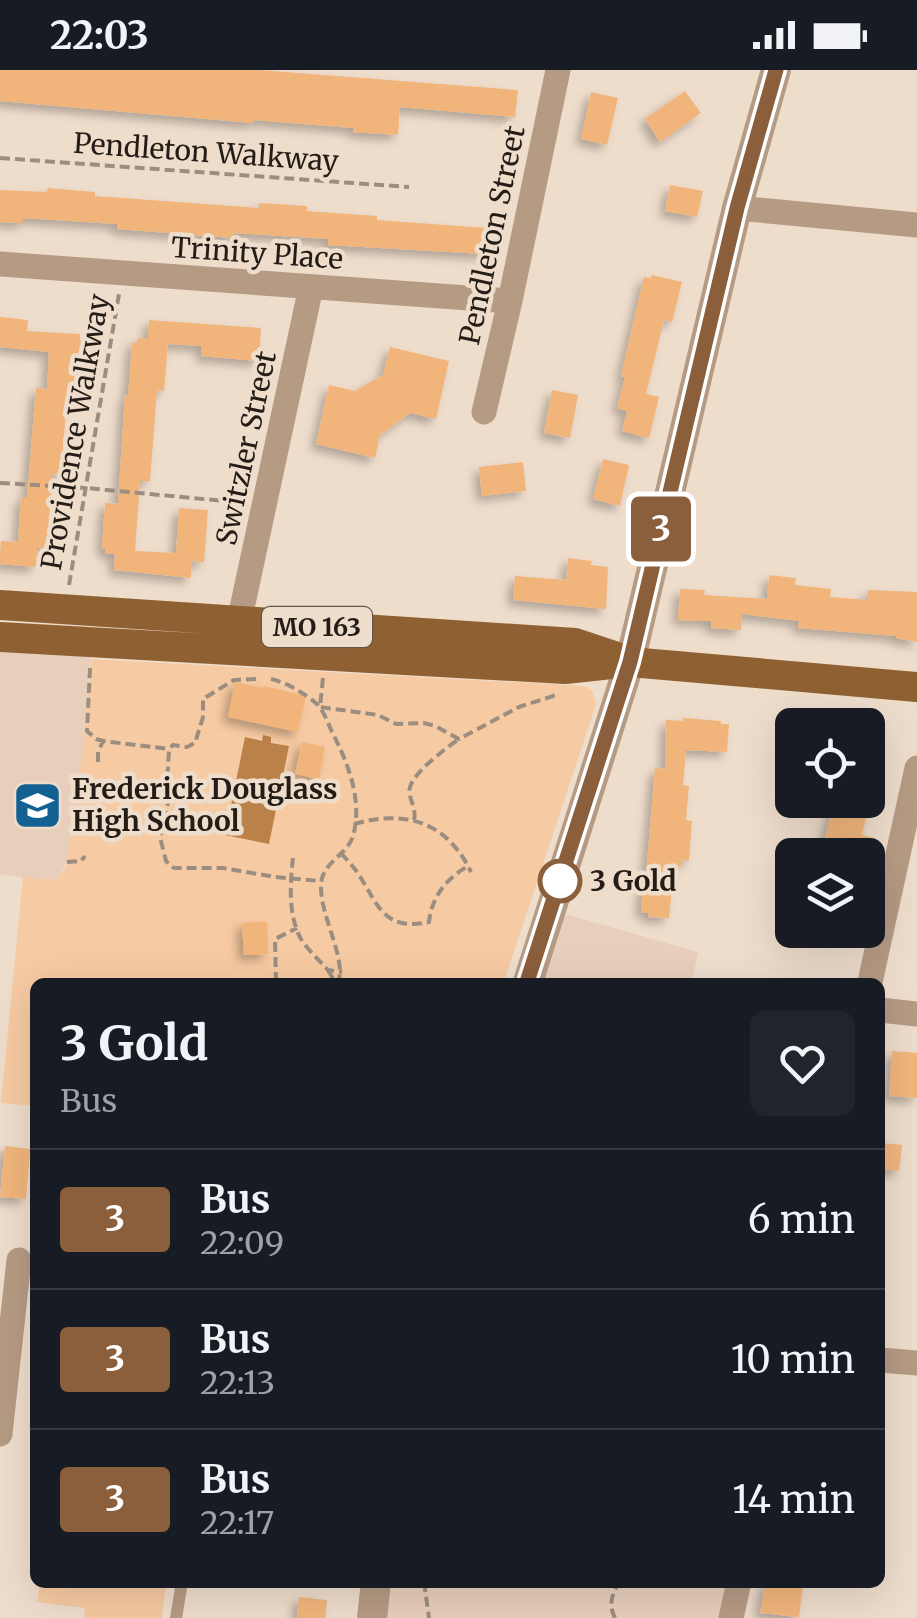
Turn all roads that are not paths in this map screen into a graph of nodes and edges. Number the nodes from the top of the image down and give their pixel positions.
1 (558, 70) edge
2 (776, 70) edge
3 (737, 208) junction
4 (917, 225) edge
5 (0, 264) edge
6 (312, 287) junction
7 (510, 301) junction
8 (484, 412) dead end
9 (0, 604) edge
10 (239, 622) junction
11 (0, 636) edge
12 (630, 662) junction
13 (917, 687) edge
14 (917, 768) edge
15 (529, 978) edge
16 (871, 978) edge
17 (885, 1011) edge
18 (917, 1014) edge
19 (18, 1259) edge
20 (885, 1360) edge
21 (917, 1363) edge
22 (0, 1434) edge
23 (181, 1588) edge
24 (375, 1588) edge
25 (737, 1588) edge
26 (176, 1618) edge
27 (372, 1618) edge
28 (731, 1618) edge

1 - 7 street, Pendleton Street
2 - 3 street
3 - 4 street
3 - 12 street
5 - 6 street, Trinity Place
6 - 7 street, Trinity Place
6 - 10 street, Switzler Street
7 - 8 street, Pendleton Street
9 - 10 main road, MO 163
10 - 12 main road, MO 163
11 - 12 main road, MO 163
12 - 13 main road, MO 163
12 - 15 street
14 - 16 street
17 - 18 street
19 - 22 street
20 - 21 street
23 - 26 lane
24 - 27 street
25 - 28 street

